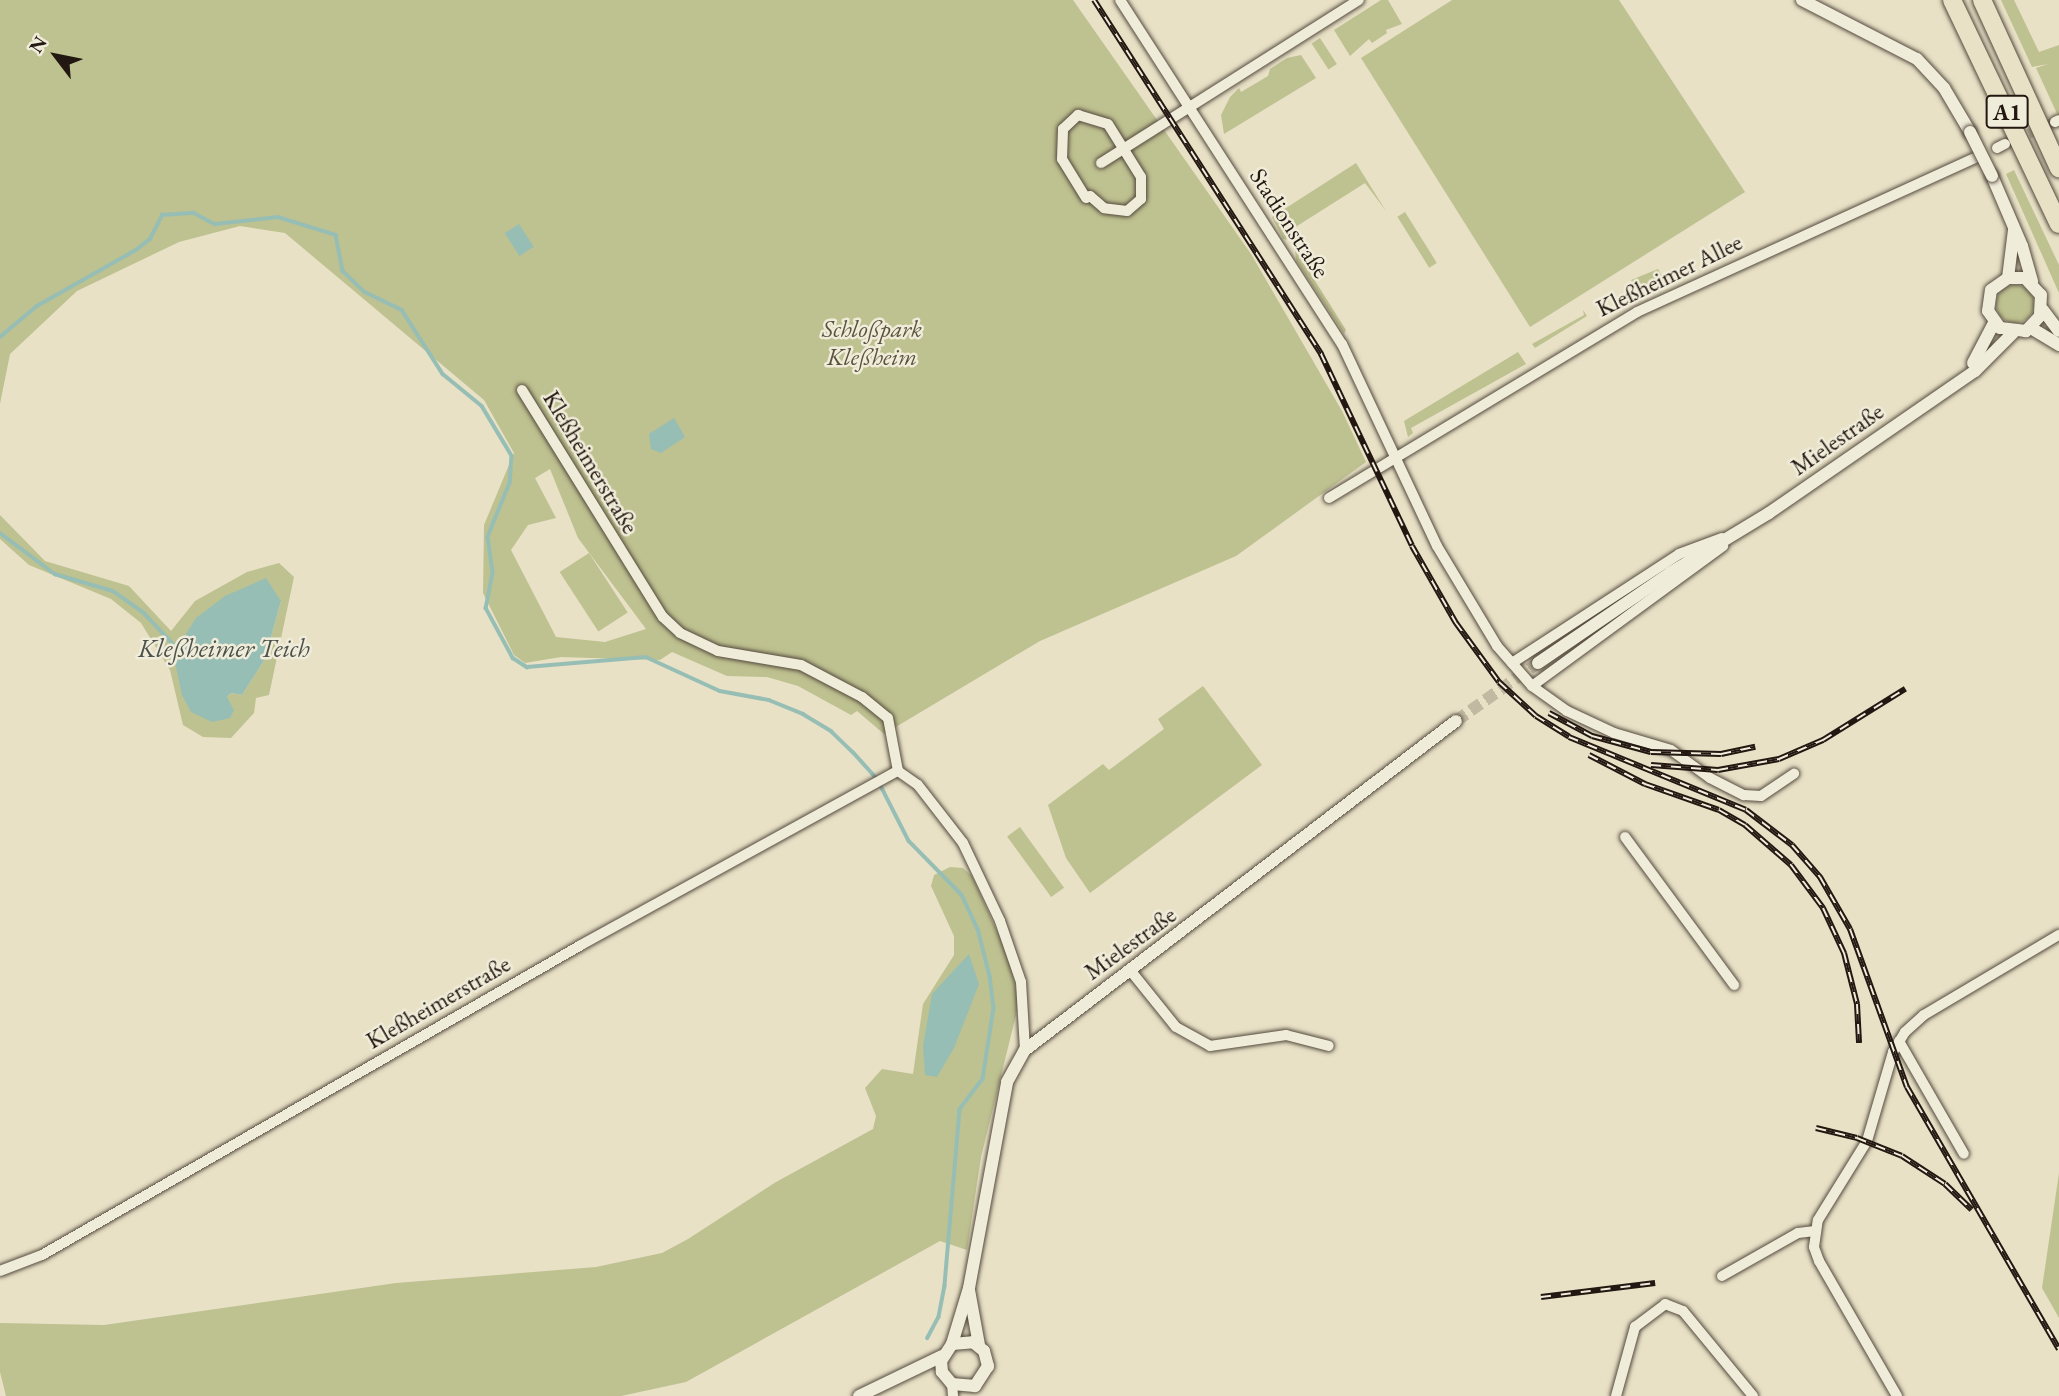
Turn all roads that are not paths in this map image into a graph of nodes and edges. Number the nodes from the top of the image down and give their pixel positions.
1 (1121, 0) edge
2 (1359, 0) edge
3 (1802, 0) edge
4 (1952, 0) edge
5 (1982, 0) edge
6 (1190, 106) junction
7 (1124, 149) junction
8 (1975, 158) dead end
9 (1101, 163) dead end
10 (2059, 168) edge
11 (2059, 224) edge
12 (2014, 230) junction
13 (2008, 278) junction
14 (2032, 282) junction
15 (2043, 310) junction
16 (1994, 323) junction
17 (2031, 328) junction
18 (2059, 331) edge
19 (2012, 332) junction
20 (2059, 345) edge
21 (1961, 377) junction
22 (522, 390) dead end
23 (1397, 459) junction
24 (1329, 498) dead end
25 (1736, 534) junction
26 (1512, 663) junction
27 (1538, 663) tunnel mouth
28 (1532, 686) junction
29 (1456, 721) tunnel mouth
30 (898, 771) junction
31 (1794, 774) dead end
32 (1625, 837) dead end
33 (2059, 934) edge
34 (1130, 970) junction
35 (1734, 985) dead end
36 (1899, 1041) junction
37 (1329, 1046) dead end
38 (1025, 1050) junction
39 (1964, 1154) dead end
40 (1815, 1231) junction
41 (0, 1271) edge
42 (1722, 1276) dead end
43 (969, 1288) junction
44 (952, 1344) junction
45 (979, 1345) junction
46 (942, 1356) junction
47 (942, 1372) junction
48 (901, 1378) junction
49 (952, 1390) edge
50 (973, 1391) edge
51 (859, 1396) edge
52 (1616, 1396) edge
53 (1753, 1396) edge
54 (1897, 1396) edge

1 - 6 street, Stadionstraße
2 - 6 street
3 - 12 street, bridge
4 - 11 highway, A1
5 - 10 highway, A1
6 - 7 street
6 - 23 street, Stadionstraße
7 - 7 street
7 - 9 street
8 - 23 street, Kleßheimer Allee
12 - 13 street
12 - 14 street
13 - 14 street
13 - 16 street
14 - 15 street
15 - 17 street
15 - 18 street
16 - 19 street
16 - 21 street, Mielestraße
17 - 19 street
17 - 20 street
19 - 21 street, Mielestraße
21 - 25 street, Mielestraße
22 - 30 street, Kleßheimerstraße
23 - 24 street, Kleßheimer Allee
23 - 26 street, Stadionstraße
25 - 26 street, Mielestraße
25 - 27 street, Mielestraße
25 - 28 street, Mielestraße
26 - 28 street, Stadionstraße
28 - 31 street, Stadionstraße
29 - 34 street, Mielestraße
30 - 38 street
30 - 41 street, Kleßheimerstraße
32 - 35 street
33 - 36 street
34 - 37 street
34 - 38 street, Mielestraße
36 - 39 street
36 - 40 street
38 - 43 street, Mielestraße
40 - 42 street
40 - 54 street
43 - 44 street, Mielestraße
43 - 45 street, Mielestraße
44 - 45 street
44 - 46 street, Mielestraße
45 - 50 street, Mielestraße
46 - 47 street
46 - 48 street
47 - 48 street
47 - 49 street, Mielestraße
48 - 51 street
49 - 50 street, Mielestraße
52 - 53 street

